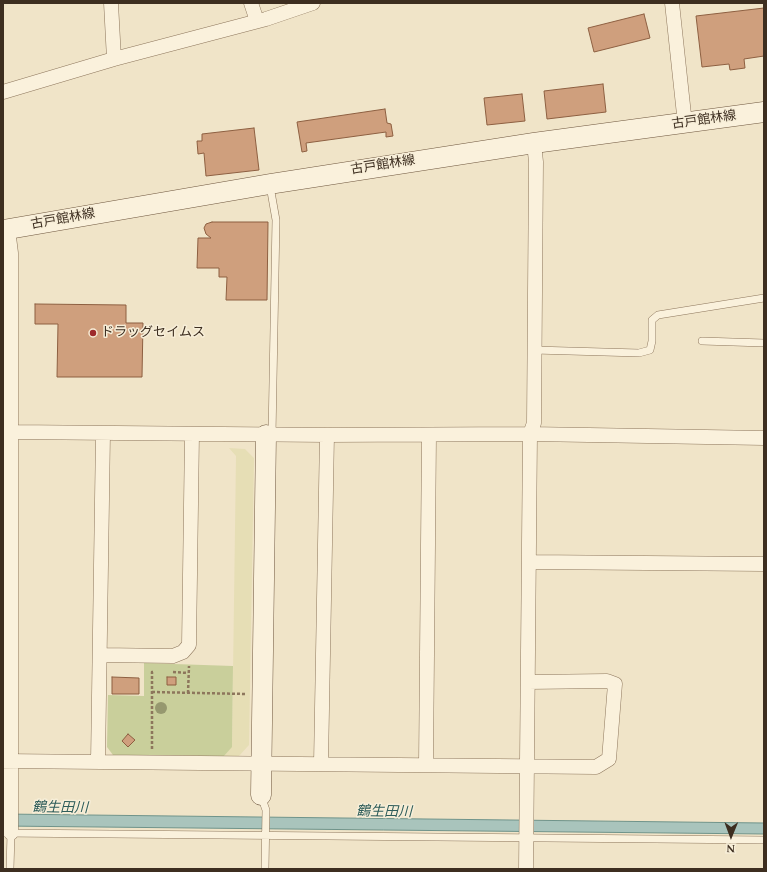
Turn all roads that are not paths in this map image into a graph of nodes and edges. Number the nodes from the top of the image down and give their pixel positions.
1 (111, 3) edge
2 (251, 3) edge
3 (313, 3) edge
4 (672, 3) edge
5 (257, 22) junction
6 (114, 59) junction
7 (3, 92) edge
8 (764, 112) edge
9 (685, 124) junction
10 (534, 143) junction
11 (270, 184) junction
12 (6, 230) edge
13 (764, 298) edge
14 (702, 341) dead end
15 (764, 344) edge
16 (534, 350) junction
17 (12, 432) junction
18 (103, 434) junction
19 (192, 434) junction
20 (530, 434) junction
21 (269, 435) junction
22 (327, 435) junction
23 (429, 435) junction
24 (764, 438) edge
25 (529, 562) junction
26 (764, 564) edge
27 (7, 595) edge
28 (101, 655) junction
29 (7, 680) edge
30 (528, 682) junction
31 (7, 761) edge
32 (98, 761) junction
33 (261, 762) junction
34 (321, 763) junction
35 (426, 764) junction
36 (527, 766) junction
37 (264, 803) joint
38 (8, 831) edge
39 (266, 833) junction
40 (526, 839) junction
41 (764, 840) edge
42 (10, 869) edge
43 (265, 869) edge
44 (526, 869) edge

1 - 6 street
2 - 5 street
3 - 5 street
4 - 9 street
5 - 6 street
6 - 7 street
8 - 9 main road, 古戸館林線
9 - 10 main road, 古戸館林線
10 - 11 main road, 古戸館林線
10 - 16 street
11 - 12 main road, 古戸館林線
11 - 21 lane
12 - 17 street
13 - 16 lane
14 - 15 lane
16 - 20 street
17 - 18 street
17 - 27 street
18 - 19 street
18 - 28 street
19 - 21 street
19 - 28 street
20 - 23 street
20 - 24 street
20 - 25 street
21 - 22 street
21 - 33 main road
22 - 23 street
22 - 34 street
23 - 35 street
25 - 26 street
25 - 30 street
27 - 29 street
28 - 32 street
29 - 31 street
30 - 36 street
30 - 36 street
31 - 32 street
31 - 38 street
32 - 33 street
33 - 34 street
33 - 37 main road
34 - 35 street
35 - 36 street
36 - 40 street
37 - 39 lane
38 - 39 lane
38 - 42 lane
39 - 40 lane
39 - 43 lane
40 - 41 lane
40 - 44 street

